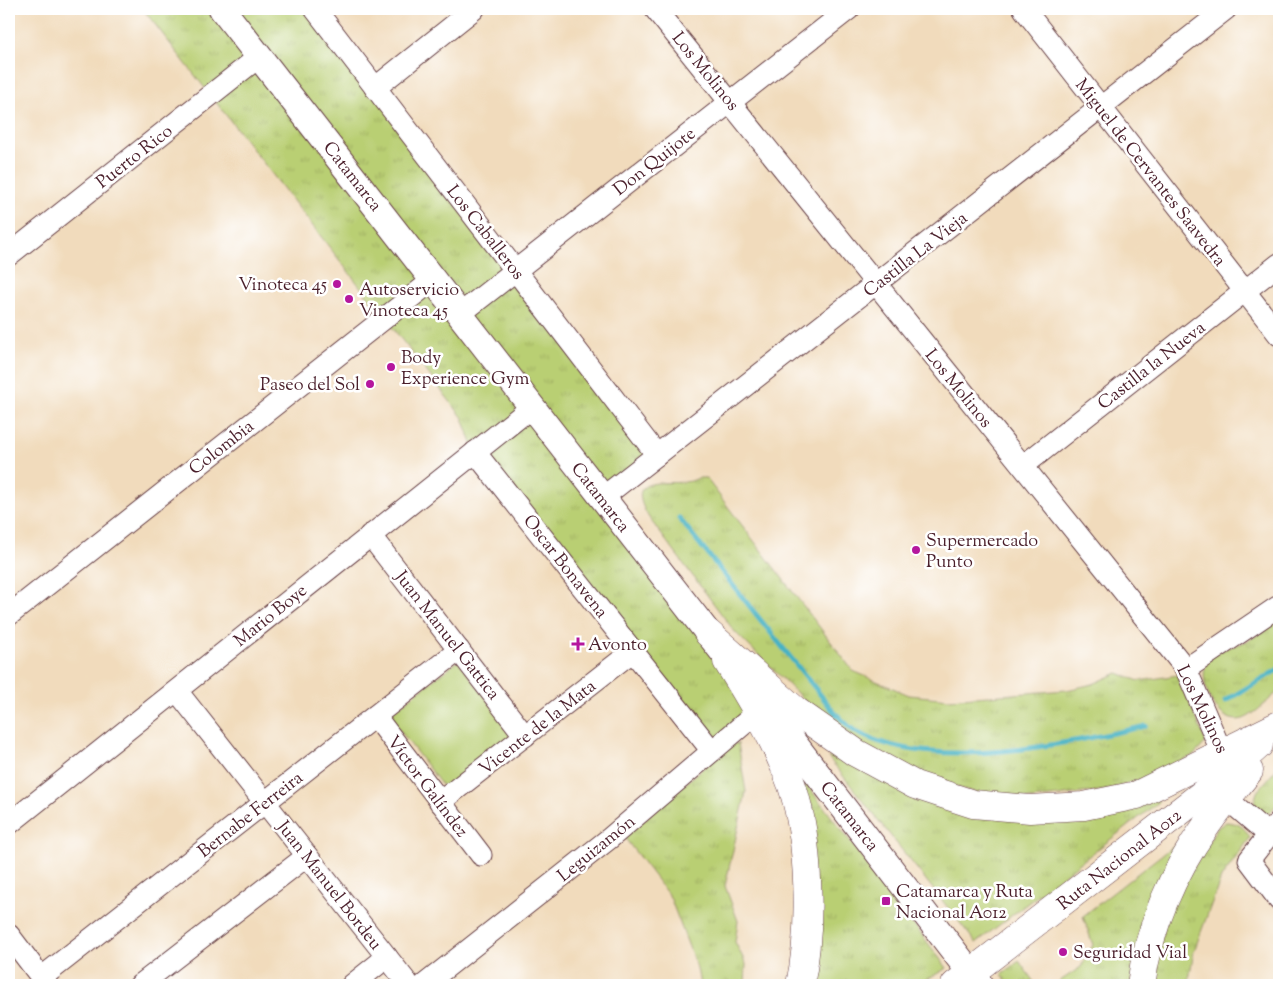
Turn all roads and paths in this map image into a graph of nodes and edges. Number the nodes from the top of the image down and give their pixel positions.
1 (222, 9) edge
2 (315, 9) edge
3 (474, 9) edge
4 (655, 9) edge
5 (849, 9) edge
6 (1024, 9) edge
7 (1226, 9) edge
8 (260, 56) junction
9 (375, 88) junction
10 (731, 102) junction
11 (1101, 107) junction
12 (9, 255) edge
13 (1279, 264) edge
14 (516, 270) junction
15 (433, 280) junction
16 (876, 285) junction
17 (1245, 291) junction
18 (460, 314) junction
19 (1279, 335) edge
20 (532, 407) junction
21 (476, 452) junction
22 (657, 455) junction
23 (1023, 466) junction
24 (602, 498) junction
25 (370, 535) junction
26 (1279, 606) edge
27 (9, 615) edge
28 (708, 633) junction
29 (459, 650) junction
30 (634, 651) junction
31 (1186, 669) junction
32 (177, 691) junction
33 (762, 708) junction
34 (375, 716) junction
35 (1279, 728) edge
36 (525, 736) junction
37 (712, 751) junction
38 (1234, 766) junction
39 (1227, 799) junction
40 (265, 802) junction
41 (440, 802) junction
42 (9, 824) edge
43 (1274, 828) edge
44 (481, 855) dead end
45 (307, 856) junction
46 (1279, 900) edge
47 (9, 935) edge
48 (387, 957) junction
49 (969, 981) edge
50 (44, 982) edge
51 (140, 985) edge
52 (352, 985) edge
53 (409, 985) edge
54 (424, 985) edge
55 (800, 985) edge
56 (1141, 985) edge

1 - 8 main road, Catamarca
2 - 9 street, Los Caballeros
3 - 9 street
4 - 10 street, Los Molinos
5 - 10 street, Don Quijote
6 - 11 street, Miguel de Cervantes Saavedra
7 - 11 street, Castilla La Vieja
8 - 12 street, Puerto Rico
8 - 15 main road, Catamarca
9 - 14 street, Los Caballeros
10 - 14 street, Don Quijote
10 - 16 street, Los Molinos
11 - 16 street, Castilla La Vieja
11 - 17 street, Miguel de Cervantes Saavedra
13 - 17 street, Castilla la Nueva
14 - 18 street, Don Quijote
14 - 22 street, Los Caballeros
15 - 18 main road, Catamarca
15 - 27 street, Colombia
16 - 22 street, Castilla La Vieja
16 - 23 street, Los Molinos
17 - 19 street, Miguel de Cervantes Saavedra
17 - 23 street, Castilla la Nueva
18 - 20 main road, Catamarca
20 - 21 street, Mario Boye
20 - 24 main road, Catamarca
21 - 25 street, Mario Boye
21 - 30 street, Oscar Bonavena
22 - 24 street, Castilla La Vieja
23 - 31 street, Los Molinos
24 - 28 main road, Catamarca
25 - 29 street, Juan Manuel Gattica
25 - 32 street, Mario Boye
26 - 31 street
28 - 33 highway
28 - 38 highway
29 - 34 street, Bernabe Ferreira
29 - 36 street, Juan Manuel Gattica
30 - 36 street, Vicente de la Mata
30 - 37 street, Oscar Bonavena
31 - 38 street, Los Molinos
32 - 40 street, Juan Manuel Bordeu
32 - 42 street, Mario Boye
33 - 37 street, Leguizamón
33 - 49 main road, Catamarca
33 - 55 highway
34 - 40 street, Bernabe Ferreira
34 - 41 street, Víctor Galíndez
35 - 38 highway, Ruta Nacional A012
36 - 41 street, Vicente de la Mata
37 - 54 street, Leguizamón
38 - 39 highway
38 - 49 highway, Ruta Nacional A012
39 - 43 street
39 - 56 highway
40 - 45 street, Juan Manuel Bordeu
40 - 50 street, Bernabe Ferreira
41 - 44 street, Víctor Galíndez
43 - 46 street
45 - 48 street, Juan Manuel Bordeu
45 - 51 street
47 - 50 street
48 - 52 street
48 - 53 street, Juan Manuel Bordeu

